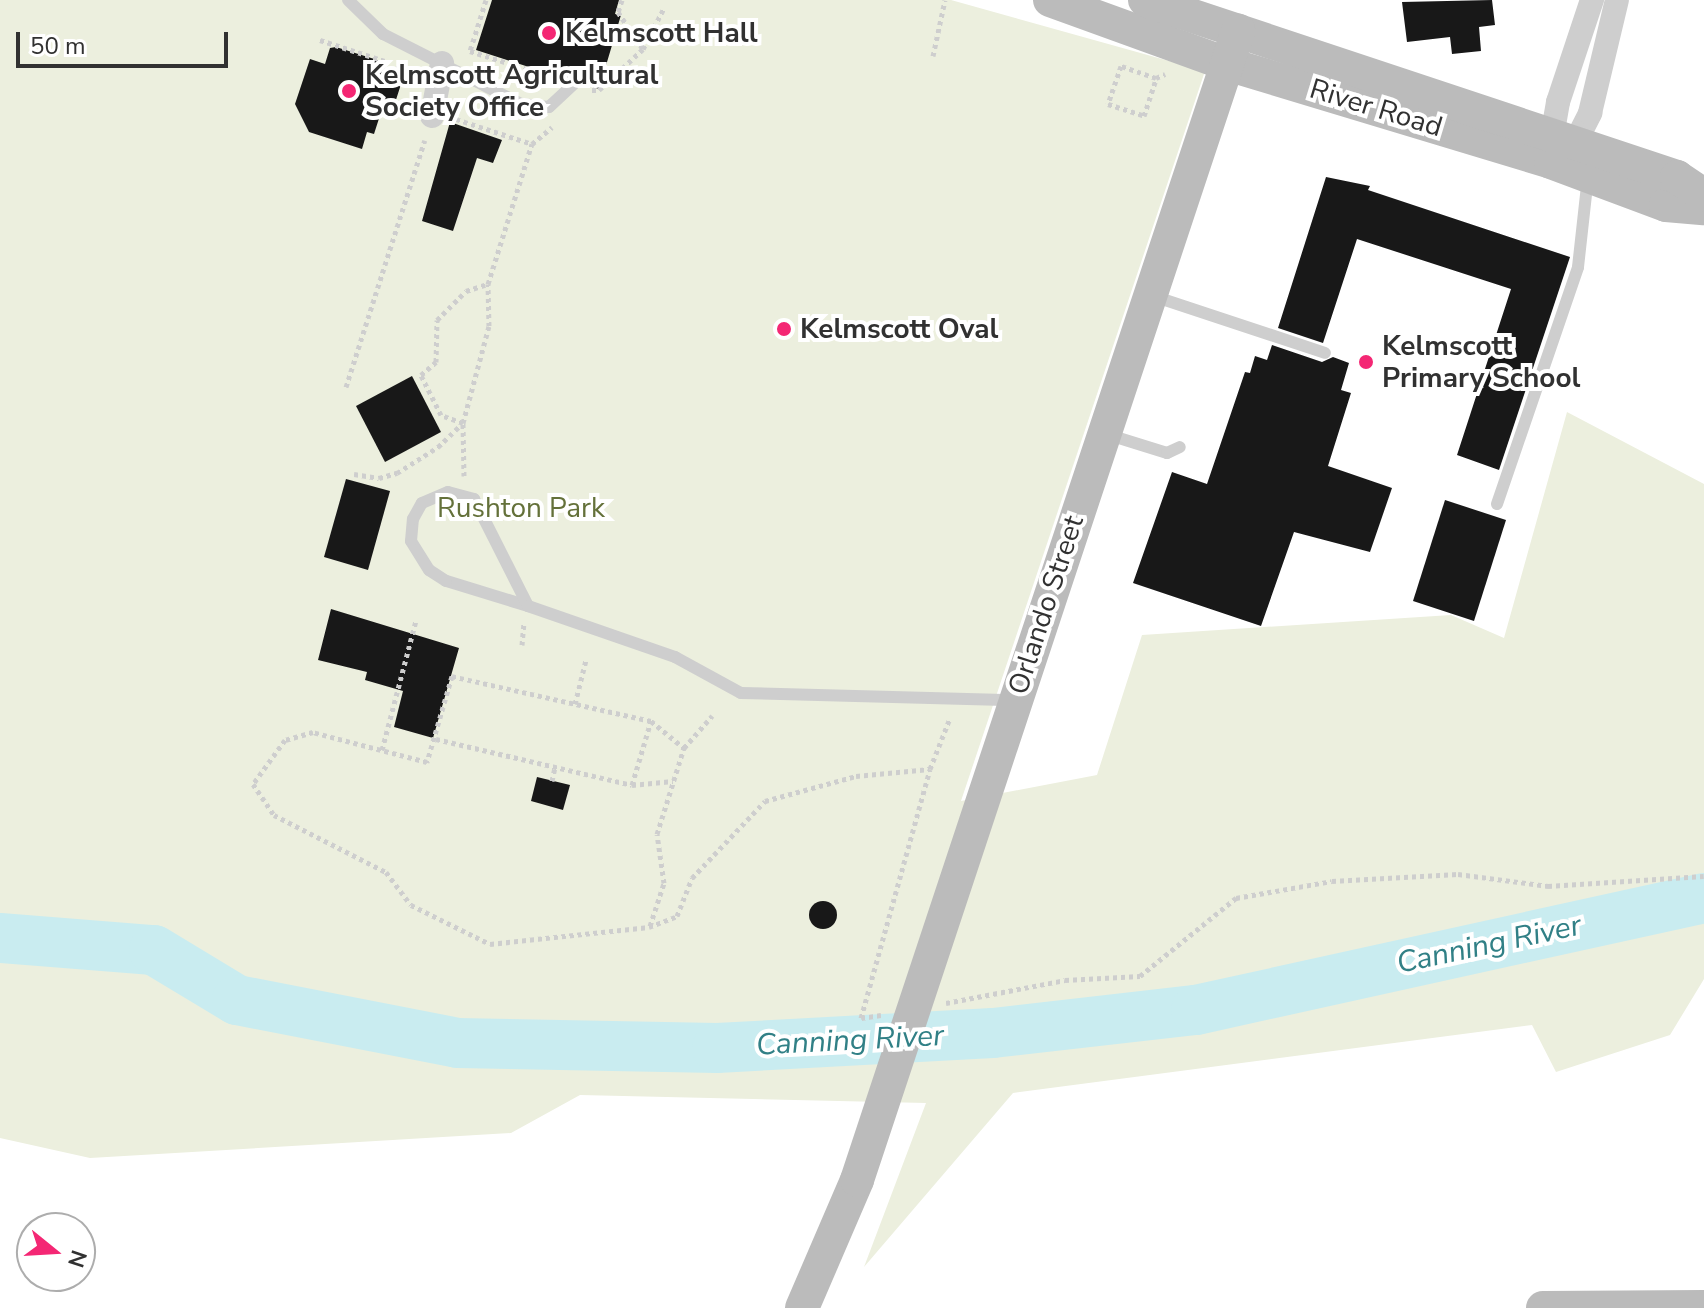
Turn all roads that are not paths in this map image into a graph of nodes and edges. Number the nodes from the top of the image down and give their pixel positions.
1 (348, 0) edge
2 (1050, 0) edge
3 (1145, 0) edge
4 (1592, 0) edge
5 (1617, 0) edge
6 (1238, 31) junction
7 (442, 63) junction
8 (1227, 64) junction
9 (574, 84) road end
10 (432, 116) road end
11 (1558, 146) junction
12 (1588, 177) junction
13 (1704, 195) edge
14 (1704, 208) edge
15 (1150, 296) junction
16 (1325, 353) dead end
17 (1103, 434) junction
18 (1180, 447) dead end
19 (1497, 504) dead end
20 (528, 606) junction
21 (1014, 700) junction
22 (857, 1180) junction
23 (1704, 1307) edge
24 (802, 1308) edge
25 (827, 1308) edge
26 (1543, 1308) edge

1 - 7 lane
2 - 8 main road, River Road
3 - 6 main road, River Road
4 - 11 street
5 - 11 street
6 - 8 main road, Orlando Street
6 - 11 main road, River Road
7 - 9 lane
7 - 10 street
8 - 11 main road, River Road
8 - 15 main road, Orlando Street
11 - 12 main road, River Road
11 - 13 main road, River Road
12 - 14 main road, River Road
12 - 19 lane
15 - 16 lane
15 - 17 main road, Orlando Street
17 - 18 lane
17 - 21 main road, Orlando Street
20 - 20 lane
20 - 21 lane
21 - 22 main road, Orlando Street
22 - 24 main road, Orlando Street
22 - 25 main road, Orlando Street
23 - 26 main road

